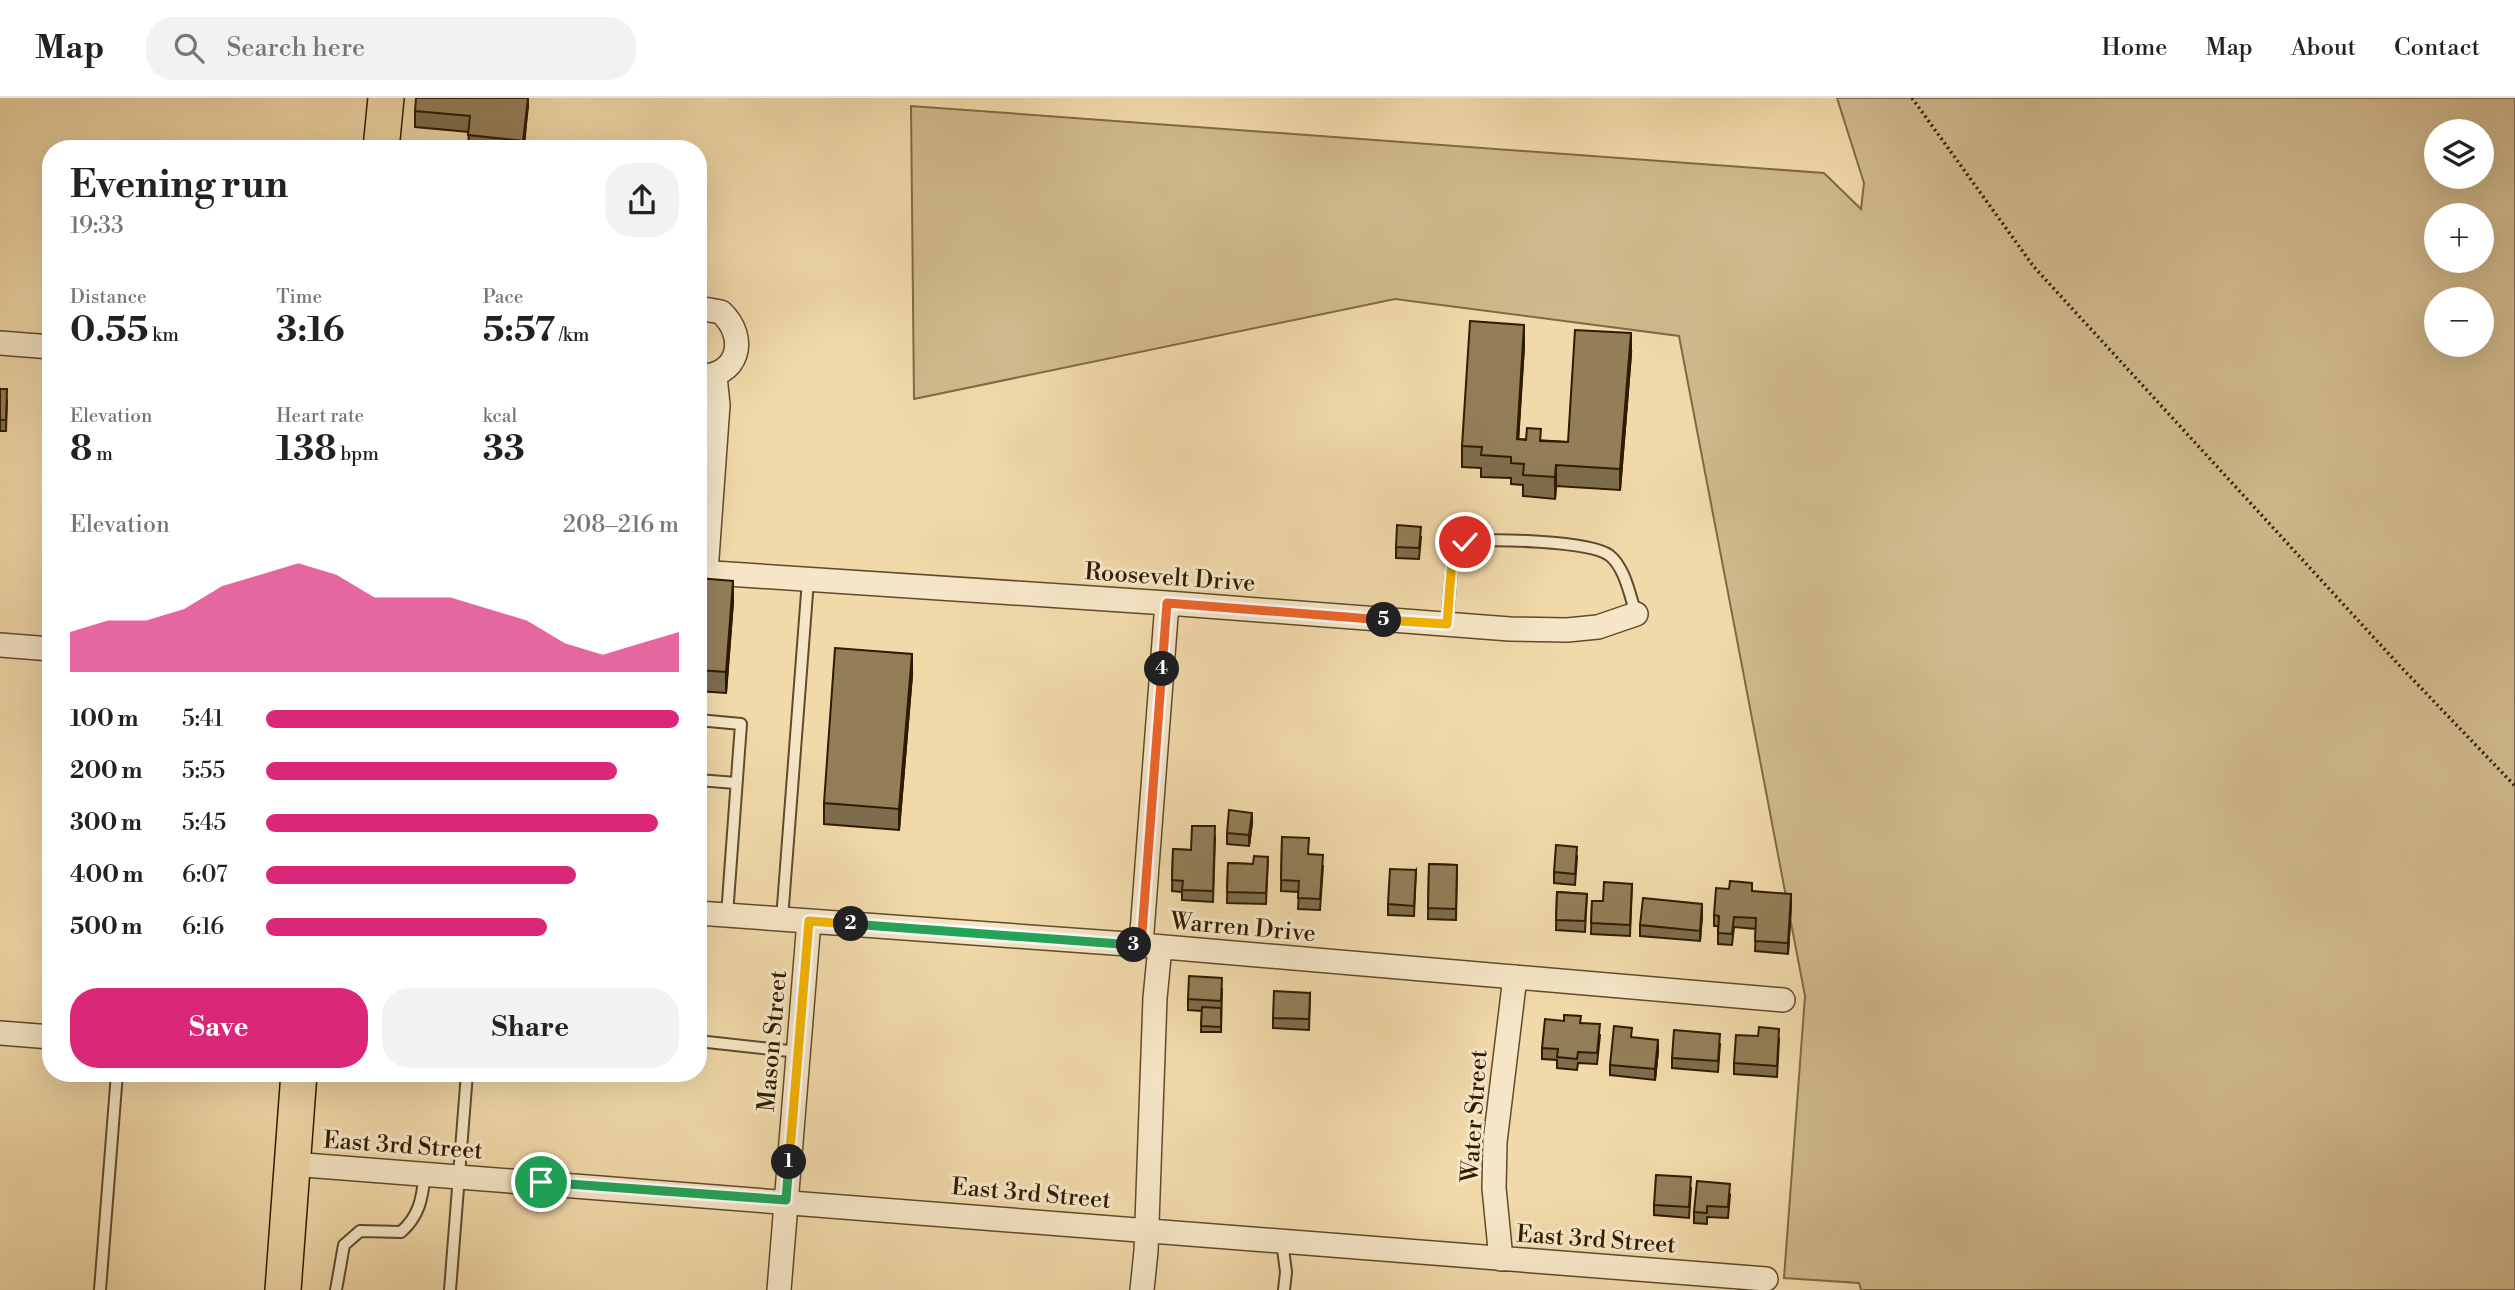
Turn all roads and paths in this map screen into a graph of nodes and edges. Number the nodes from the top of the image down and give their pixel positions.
1 (386, 98) edge
2 (1912, 98) edge
3 (382, 140) edge
4 (707, 310) edge
5 (0, 343) edge
6 (42, 346) edge
7 (707, 376) edge
8 (707, 520) edge
9 (707, 572) edge
10 (808, 580) junction
11 (1167, 603) junction
12 (1636, 614) joint
13 (1447, 624) junction
14 (0, 645) edge
15 (42, 648) edge
16 (707, 721) edge
17 (707, 781) edge
18 (736, 783) junction
19 (2515, 786) edge
20 (707, 914) edge
21 (727, 915) junction
22 (782, 919) junction
23 (809, 921) junction
24 (1151, 946) junction
25 (1515, 977) junction
26 (1783, 1000) dead end
27 (0, 1033) edge
28 (42, 1036) edge
29 (707, 1042) edge
30 (799, 1052) junction
31 (116, 1082) edge
32 (298, 1082) edge
33 (466, 1082) edge
34 (292, 1164) junction
35 (425, 1174) junction
36 (459, 1176) junction
37 (786, 1200) junction
38 (1147, 1230) junction
39 (1282, 1241) junction
40 (1501, 1259) junction
41 (1766, 1279) dead end
42 (100, 1290) edge
43 (283, 1290) edge
44 (336, 1290) edge
45 (450, 1290) edge
46 (779, 1290) edge
47 (1142, 1290) edge
48 (1284, 1290) edge

1 - 3 main road
2 - 19 path
4 - 7 street
5 - 6 street
7 - 8 street
9 - 10 street, Roosevelt Drive
10 - 11 street, Roosevelt Drive
10 - 22 lane
11 - 13 street, Roosevelt Drive
11 - 24 street
12 - 13 street, Roosevelt Drive
12 - 13 lane
14 - 15 street
16 - 18 lane
17 - 18 lane
18 - 21 lane
20 - 21 street, Warren Drive
21 - 22 street, Warren Drive
22 - 23 street, Warren Drive
23 - 24 street, Warren Drive
23 - 30 street, Mason Street
24 - 25 street, Warren Drive
24 - 38 street
25 - 26 street, Warren Drive
25 - 40 street, Water Street
27 - 28 street
29 - 30 lane
30 - 37 street, Mason Street
31 - 42 lane
32 - 34 main road
33 - 36 lane
34 - 35 street, East 3rd Street
34 - 43 main road
35 - 36 street, East 3rd Street
35 - 44 lane
36 - 37 street, East 3rd Street
36 - 45 lane
37 - 38 street, East 3rd Street
37 - 46 street, Mason Street
38 - 39 street, East 3rd Street
38 - 47 street
39 - 40 street, East 3rd Street
39 - 48 lane
40 - 41 street, East 3rd Street

